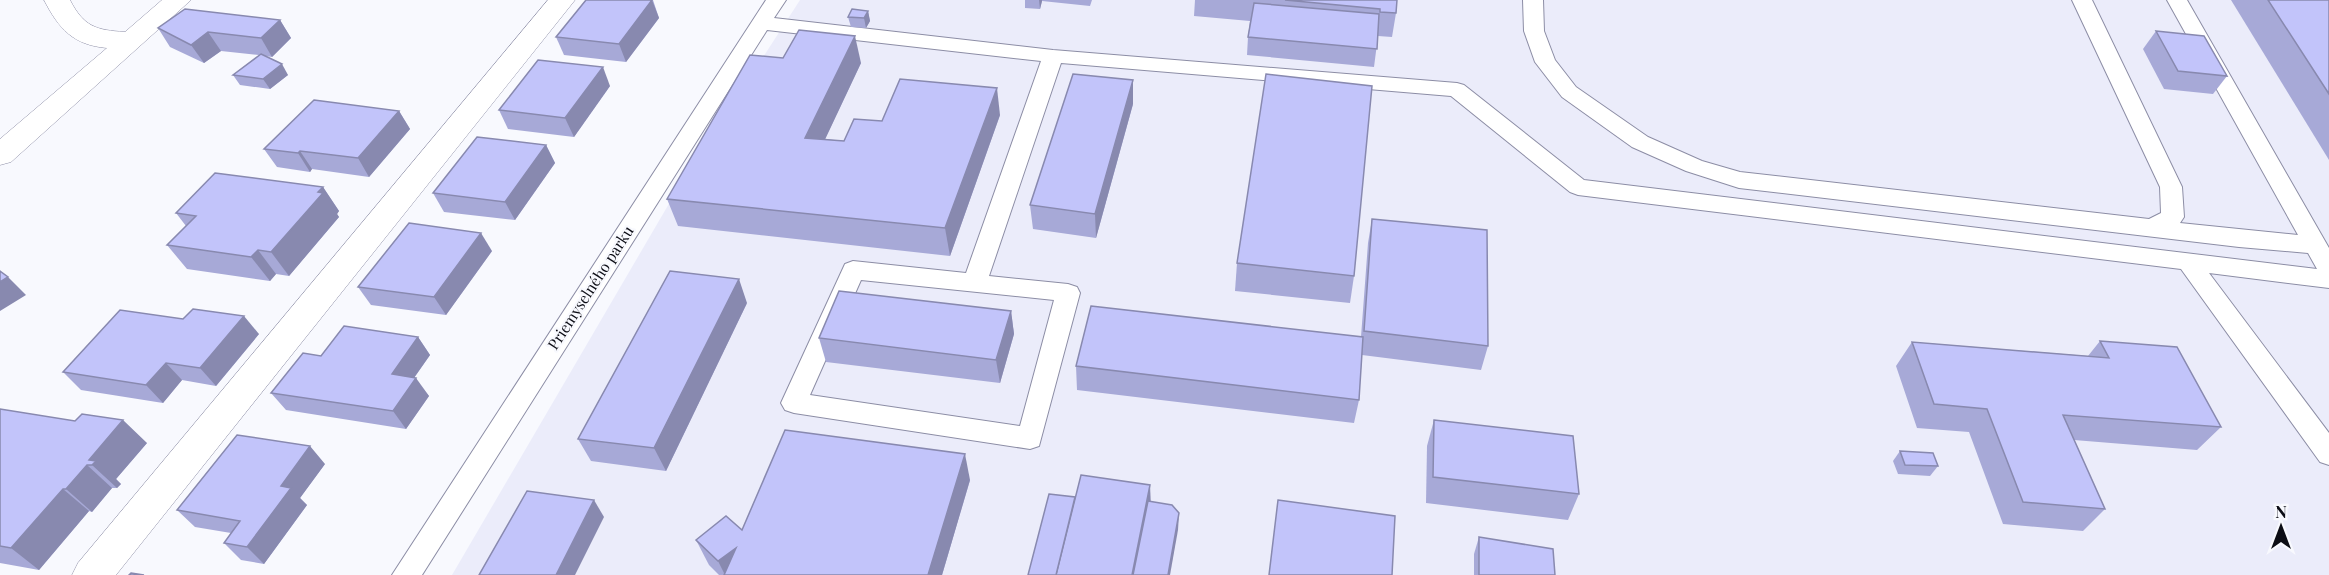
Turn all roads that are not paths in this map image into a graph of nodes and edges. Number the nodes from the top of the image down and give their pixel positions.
1 (57, 0) edge
2 (178, 0) edge
3 (562, 0) edge
4 (776, 0) edge
5 (1533, 0) edge
6 (2082, 0) edge
7 (2177, 0) edge
8 (762, 22) junction
9 (130, 41) junction
10 (1053, 56) junction
11 (0, 155) edge
12 (2152, 228) junction
13 (2315, 245) junction
14 (2188, 262) junction
15 (2329, 269) edge
16 (2329, 279) edge
17 (975, 283) junction
18 (2329, 454) edge
19 (92, 575) edge
20 (406, 575) edge

1 - 9 street
2 - 9 street
3 - 19 street
4 - 8 lane, Priemyselného parku
5 - 12 lane
6 - 12 lane
7 - 13 lane
8 - 10 lane
8 - 20 lane, Priemyselného parku
9 - 11 street
10 - 14 lane
10 - 17 lane
12 - 13 lane
13 - 15 lane
14 - 16 lane
14 - 18 lane
17 - 17 lane

